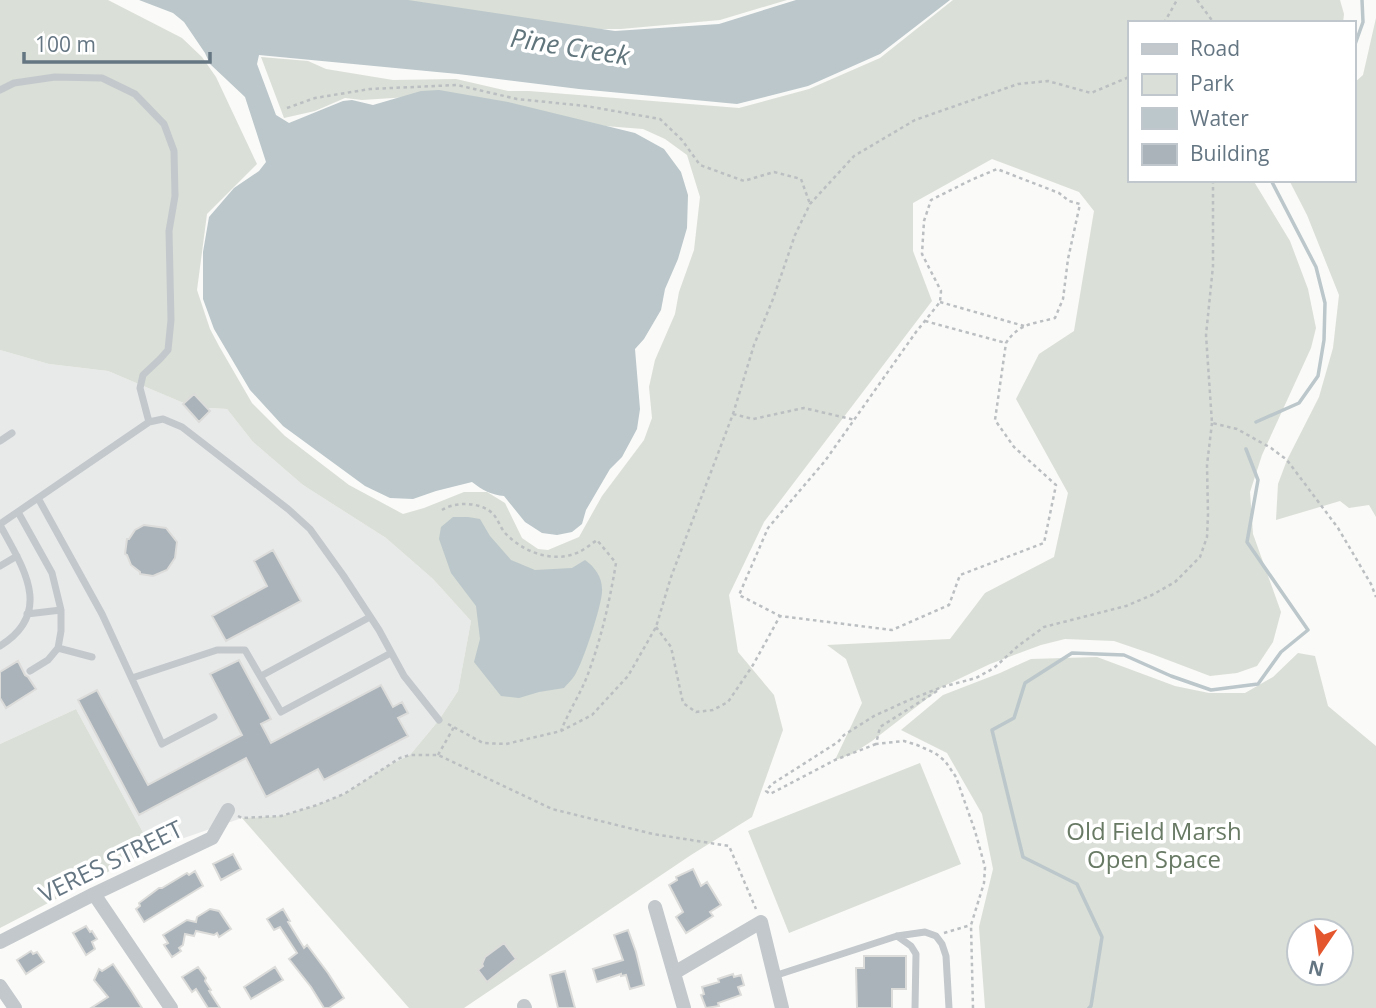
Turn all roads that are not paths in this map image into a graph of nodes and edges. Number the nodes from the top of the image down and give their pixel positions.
1 (0, 90) edge
2 (149, 422) junction
3 (12, 433) dead end
4 (0, 441) edge
5 (38, 498) junction
6 (18, 512) junction
7 (0, 524) edge
8 (17, 556) junction
9 (0, 566) edge
10 (61, 610) junction
11 (27, 614) junction
12 (370, 617) junction
13 (0, 646) edge
14 (58, 648) junction
15 (391, 653) junction
16 (92, 657) dead end
17 (30, 671) dead end
18 (261, 676) junction
19 (132, 678) junction
20 (214, 717) dead end
21 (439, 720) road end
22 (228, 810) road end
23 (94, 894) junction
24 (655, 907) dead end
25 (897, 936) junction
26 (0, 942) edge
27 (674, 973) junction
28 (774, 976) junction
29 (0, 986) edge
30 (15, 1008) edge
31 (171, 1008) edge
32 (684, 1008) edge
33 (782, 1008) edge
34 (915, 1008) edge
35 (950, 1008) edge

1 - 2 lane
2 - 5 lane
2 - 12 lane
3 - 4 lane
5 - 6 lane
5 - 19 lane
6 - 7 lane
6 - 10 lane
7 - 8 lane
8 - 9 lane
8 - 11 lane
10 - 11 lane
10 - 14 lane
11 - 13 lane
12 - 15 lane
12 - 18 lane
14 - 16 lane
14 - 17 lane
15 - 18 lane
15 - 21 lane
18 - 19 lane
19 - 20 lane
22 - 23 street, VERES STREET
23 - 26 street, VERES STREET
23 - 31 street
24 - 27 street
25 - 28 lane
25 - 34 lane
25 - 35 lane
27 - 28 street
27 - 32 street
28 - 33 street
29 - 30 street

